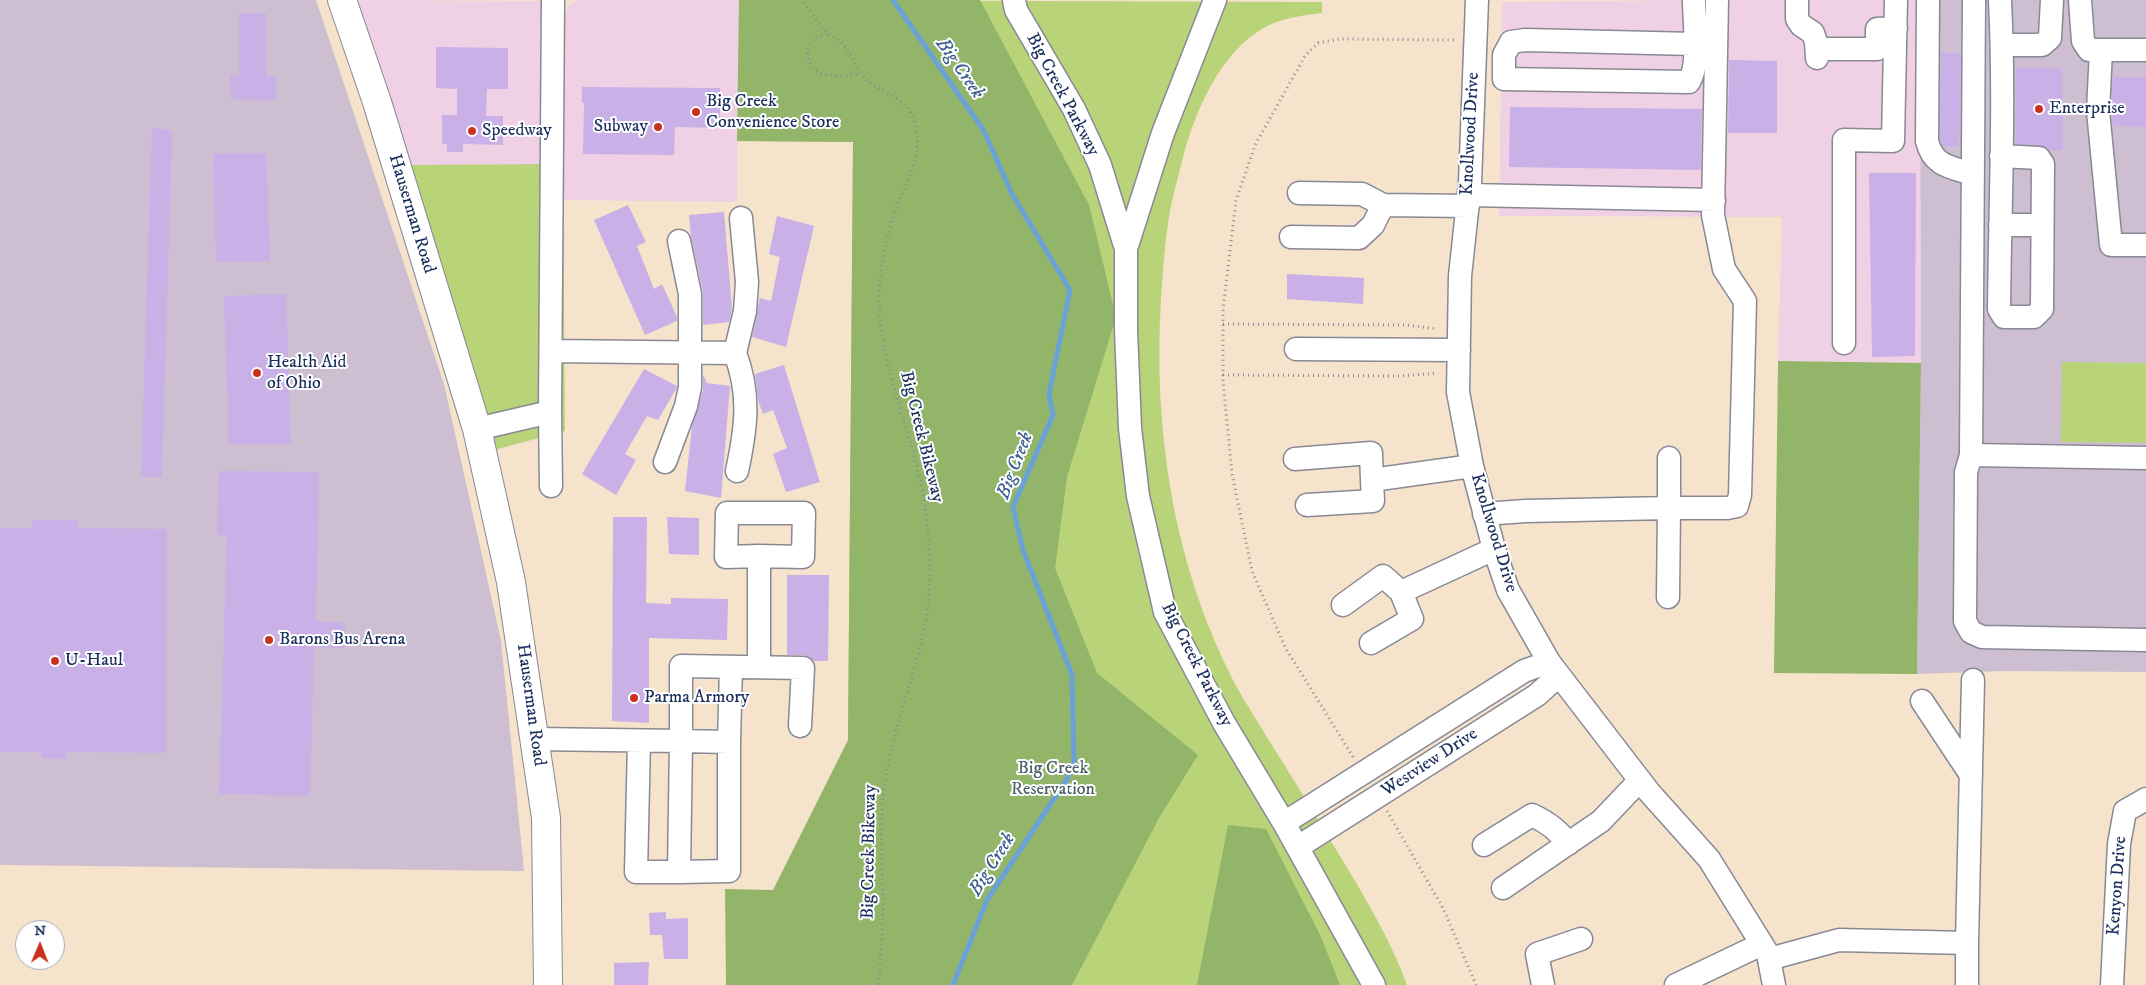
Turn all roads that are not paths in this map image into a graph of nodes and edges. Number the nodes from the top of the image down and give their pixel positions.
1 (342, 0) edge
2 (553, 0) edge
3 (1014, 0) edge
4 (1215, 0) edge
5 (1477, 0) edge
6 (1694, 0) edge
7 (1717, 0) edge
8 (1797, 0) edge
9 (1896, 0) edge
10 (1928, 0) edge
11 (1974, 0) edge
12 (2000, 0) edge
13 (2052, 0) edge
14 (2080, 0) edge
15 (1896, 28) junction
16 (1694, 44) junction
17 (2002, 44) junction
18 (2101, 50) junction
19 (2146, 50) edge
20 (1474, 78) junction
21 (1504, 79) junction
22 (2001, 156) junction
23 (1973, 174) junction
24 (1300, 193) dead end
25 (1714, 200) junction
26 (1468, 201) junction
27 (1383, 205) junction
28 (741, 218) dead end
29 (2000, 225) junction
30 (2042, 225) junction
31 (1291, 237) dead end
32 (679, 241) dead end
33 (2146, 245) edge
34 (1126, 249) junction
35 (1844, 343) dead end
36 (1296, 349) dead end
37 (551, 350) junction
38 (1459, 350) junction
39 (690, 353) junction
40 (735, 353) junction
41 (550, 412) junction
42 (477, 429) junction
43 (1971, 455) junction
44 (1670, 458) dead end
45 (2146, 458) edge
46 (1295, 460) dead end
47 (665, 462) dead end
48 (1472, 466) junction
49 (737, 471) dead end
50 (1372, 480) junction
51 (551, 486) dead end
52 (1307, 505) dead end
53 (1670, 508) junction
54 (1484, 514) junction
55 (1494, 549) junction
56 (759, 556) dead end
57 (1401, 592) junction
58 (1668, 597) dead end
59 (1343, 605) dead end
60 (2146, 640) edge
61 (1371, 643) dead end
62 (731, 667) junction
63 (759, 667) junction
64 (1554, 669) junction
65 (1973, 680) dead end
66 (1922, 701) dead end
67 (1458, 713) junction
68 (800, 726) dead end
69 (1474, 735) junction
70 (535, 739) junction
71 (639, 741) junction
72 (681, 741) junction
73 (729, 742) junction
74 (1378, 764) junction
75 (1971, 775) junction
76 (1640, 780) junction
77 (1394, 786) junction
78 (2146, 799) edge
79 (1284, 823) junction
80 (1568, 844) junction
81 (1484, 845) dead end
82 (1298, 847) junction
83 (679, 872) junction
84 (1503, 888) dead end
85 (1581, 939) dead end
86 (1967, 943) junction
87 (1766, 952) junction
88 (548, 985) edge
89 (1374, 985) edge
90 (1543, 985) edge
91 (1676, 985) edge
92 (1774, 985) edge
93 (1967, 985) edge
94 (2112, 985) edge

1 - 42 main road, Hauserman Road
2 - 37 street
3 - 34 street, Big Creek Parkway
4 - 34 street, Big Creek Parkway
5 - 20 street, Knollwood Drive
6 - 16 street
7 - 25 street
8 - 15 street
9 - 15 street
10 - 23 street
11 - 23 street
12 - 17 street
13 - 17 street
14 - 18 street
15 - 35 street
16 - 21 street
16 - 21 street
17 - 22 street
18 - 19 street
18 - 33 street
20 - 21 street
20 - 26 street, Knollwood Drive
22 - 29 street
22 - 30 street
23 - 43 street
24 - 27 street
25 - 26 street
25 - 53 street
26 - 27 street
26 - 38 street, Knollwood Drive
27 - 31 street
28 - 40 street
29 - 30 street
29 - 30 street
32 - 39 street
34 - 79 street, Big Creek Parkway
36 - 38 street
37 - 39 street
37 - 41 street
38 - 48 street, Knollwood Drive
39 - 40 street
39 - 47 street
40 - 49 street
41 - 42 street
41 - 51 street
42 - 70 main road, Hauserman Road
43 - 45 street
43 - 60 street
44 - 53 street
46 - 50 street
48 - 50 street
48 - 54 street, Knollwood Drive
50 - 52 street
53 - 54 street
53 - 58 street
54 - 55 street, Knollwood Drive
55 - 57 street
55 - 64 street, Knollwood Drive
56 - 63 street
57 - 59 street
57 - 61 street
62 - 63 street
62 - 72 street
62 - 73 street
63 - 68 street
64 - 67 street, Westview Drive
64 - 69 street, Westview Drive
64 - 76 street, Knollwood Drive
65 - 75 street
66 - 75 street
67 - 69 street
67 - 74 street, Westview Drive
69 - 77 street, Westview Drive
70 - 71 street
70 - 88 main road, Hauserman Road
71 - 72 street
71 - 83 street
72 - 73 street
72 - 83 street
73 - 83 street
74 - 77 street
74 - 79 street, Westview Drive
75 - 86 street
76 - 80 street
76 - 87 street, Knollwood Drive
77 - 82 street, Westview Drive
78 - 94 street, Kenyon Drive
79 - 82 street, Big Creek Parkway
80 - 81 street
80 - 84 street
82 - 89 street, Big Creek Parkway
85 - 90 street
86 - 87 street
86 - 93 street
87 - 91 street
87 - 92 street, Knollwood Drive

